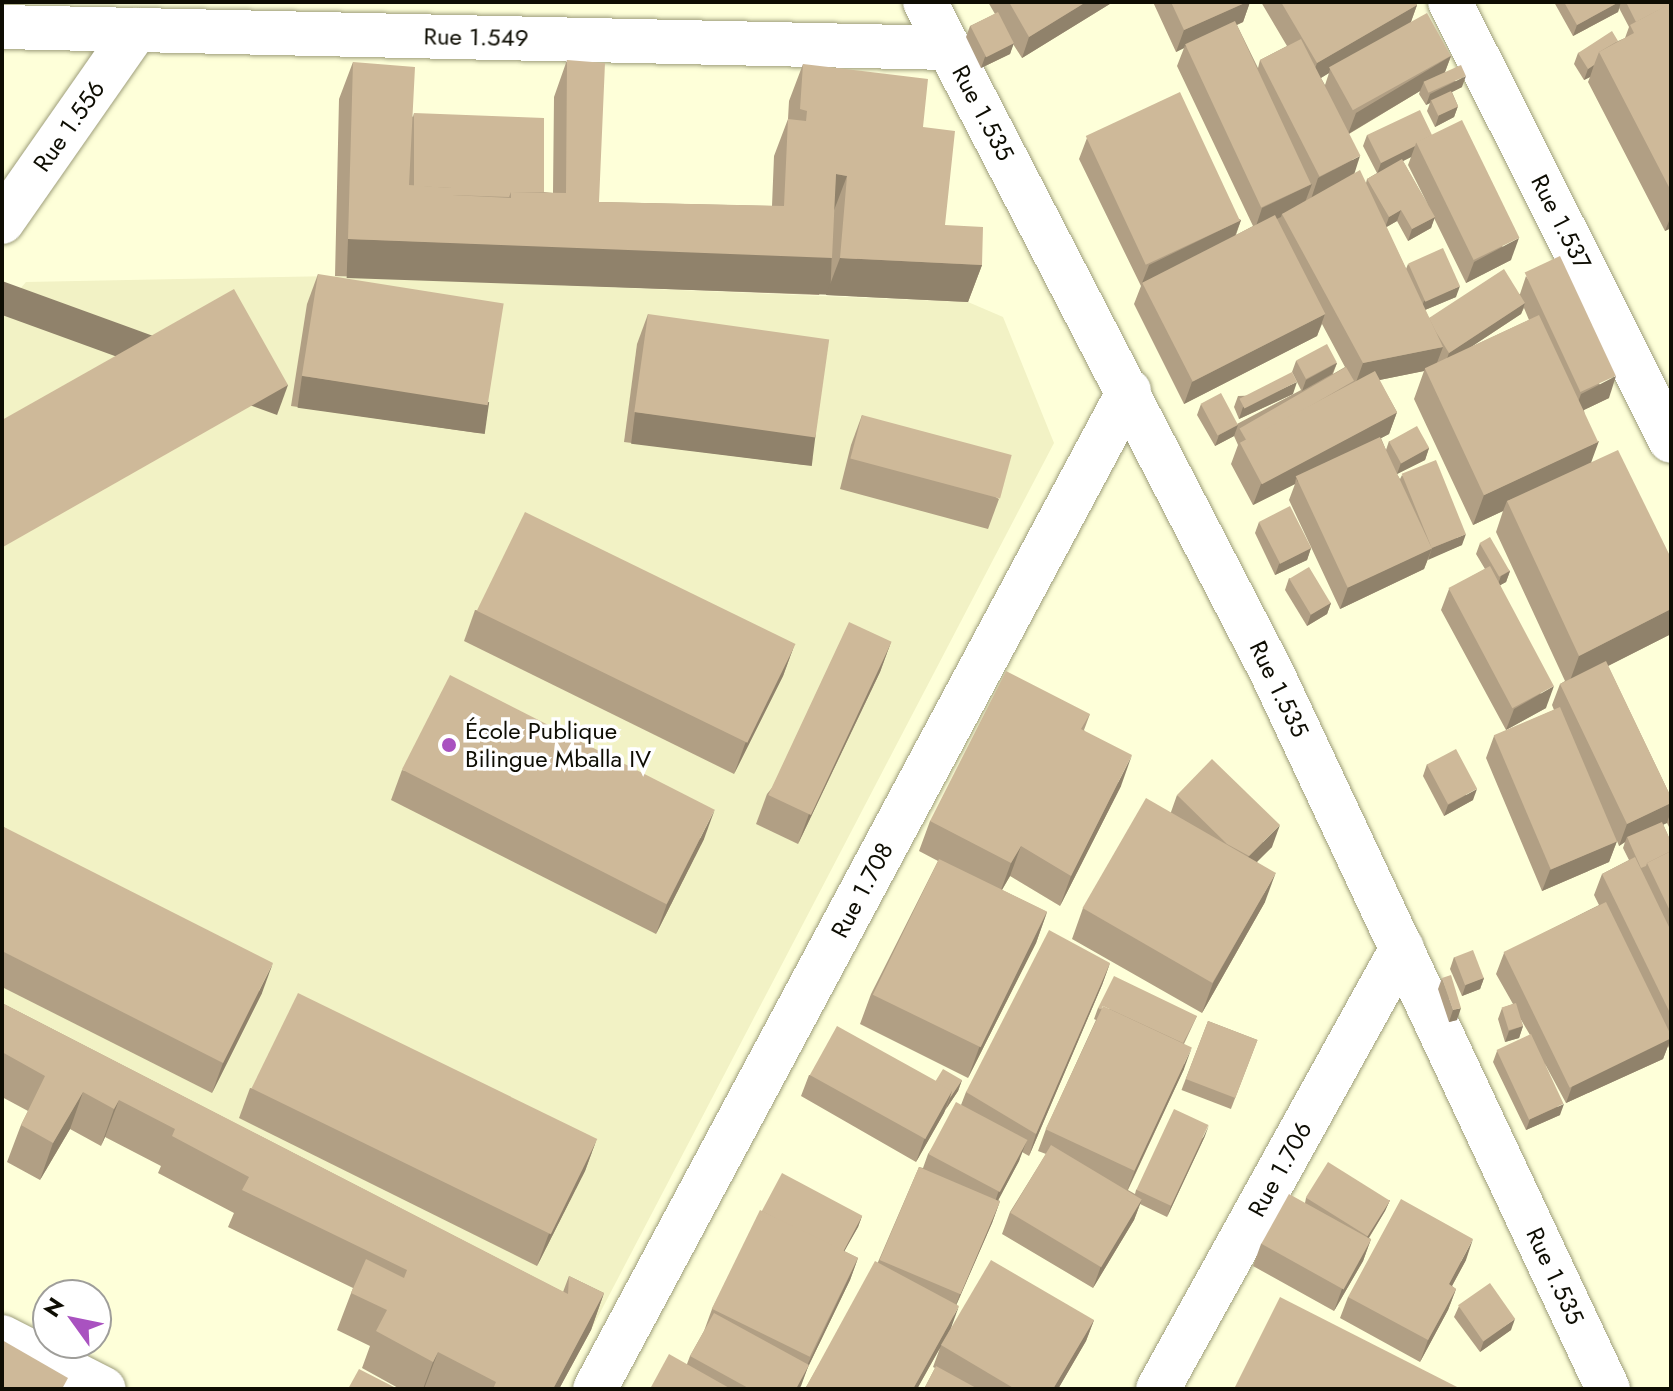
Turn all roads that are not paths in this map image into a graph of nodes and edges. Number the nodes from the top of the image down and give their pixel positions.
1 (925, 2) edge
2 (1450, 2) edge
3 (2, 27) edge
4 (136, 30) junction
5 (949, 48) junction
6 (2, 222) edge
7 (1129, 391) junction
8 (1671, 441) edge
9 (1402, 948) junction
10 (2, 1337) edge
11 (104, 1389) edge
12 (595, 1389) edge
13 (1158, 1389) edge
14 (1608, 1389) edge

1 - 5 street, Rue 1.535
2 - 8 street, Rue 1.537
3 - 4 street, Rue 1.549
4 - 5 street, Rue 1.549
4 - 6 street, Rue 1.556
5 - 7 street, Rue 1.535
7 - 9 street, Rue 1.535
7 - 12 street, Rue 1.708
9 - 13 street, Rue 1.706
9 - 14 street, Rue 1.535
10 - 11 street

